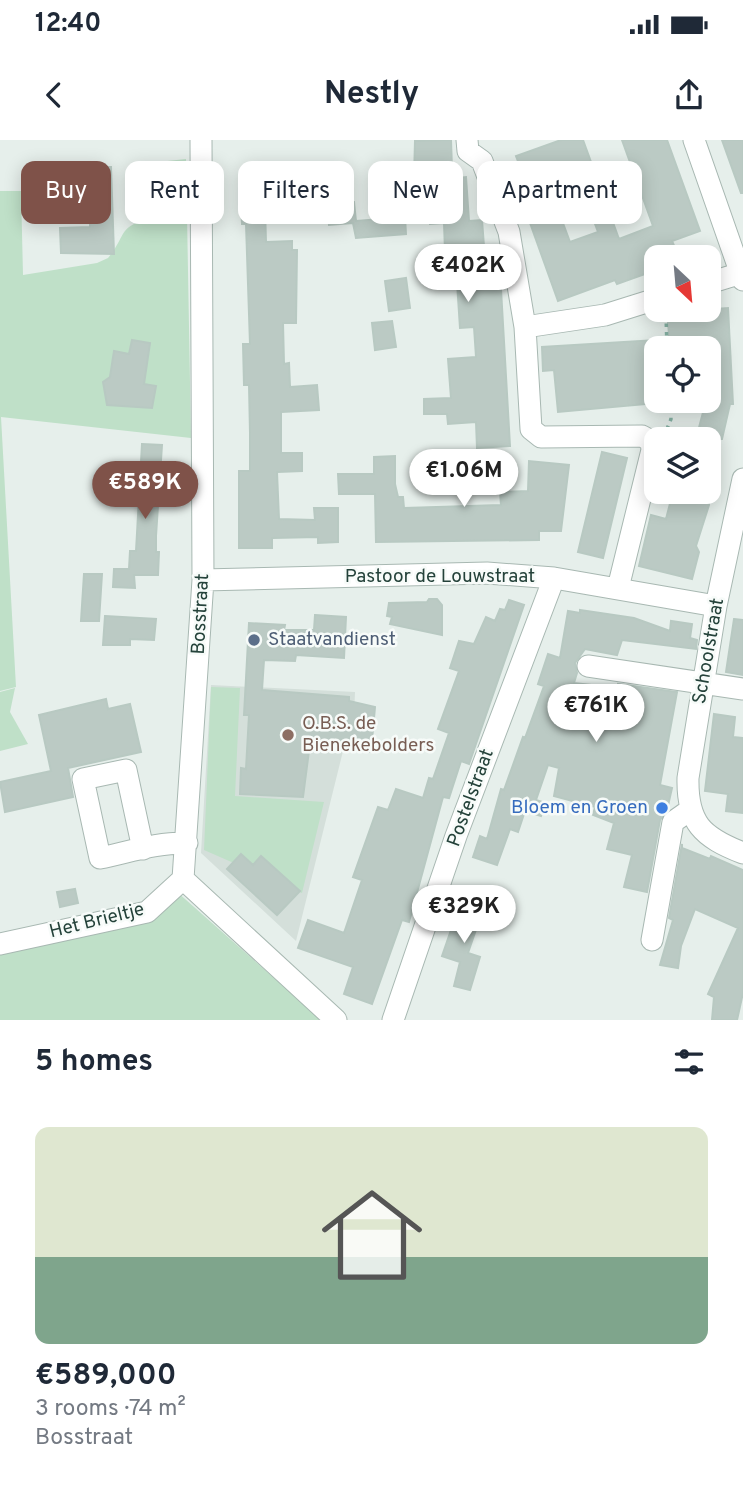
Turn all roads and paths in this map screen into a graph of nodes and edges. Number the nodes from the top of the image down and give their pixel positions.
1 (201, 140) edge
2 (467, 140) edge
3 (694, 140) edge
4 (742, 277) edge
5 (721, 281) edge
6 (644, 303) edge
7 (525, 327) junction
8 (644, 437) edge
9 (743, 479) edge
10 (644, 482) edge
11 (739, 508) edge
12 (554, 578) junction
13 (203, 580) junction
14 (618, 588) junction
15 (716, 606) junction
16 (588, 666) dead end
17 (703, 682) junction
18 (743, 689) edge
19 (693, 817) junction
20 (187, 843) junction
21 (143, 849) dead end
22 (743, 853) edge
23 (183, 879) junction
24 (652, 940) dead end
25 (0, 944) edge
26 (335, 1020) edge
27 (393, 1020) edge

1 - 13 street, Bosstraat
2 - 7 street
3 - 4 street
4 - 5 street
6 - 7 street
7 - 8 street
9 - 11 street, Schoolstraat
10 - 14 street
11 - 15 street, Schoolstraat
12 - 13 street, Pastoor de Louwstraat
12 - 14 street, Pastoor de Louwstraat
12 - 27 street, Postelstraat
13 - 20 street, Bosstraat
14 - 15 street, Pastoor de Louwstraat
15 - 17 street, Schoolstraat
16 - 17 street
17 - 18 street
17 - 19 street, Schoolstraat
19 - 22 street
19 - 24 street
20 - 21 street
20 - 23 street, Bosstraat
23 - 25 street, Het Brieltje
23 - 26 street

